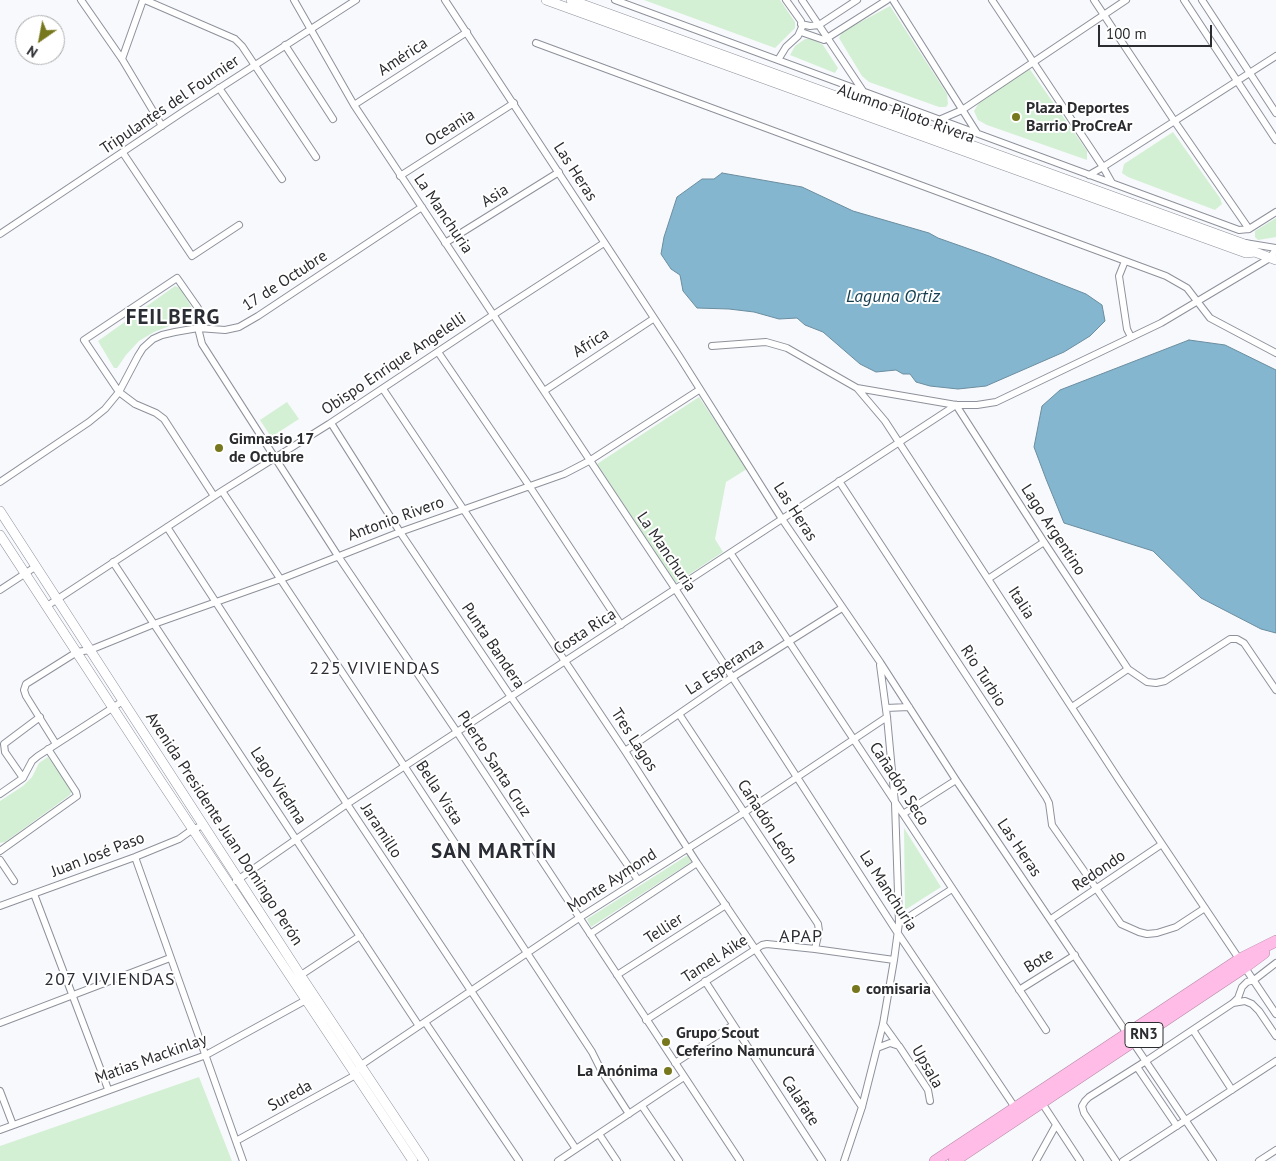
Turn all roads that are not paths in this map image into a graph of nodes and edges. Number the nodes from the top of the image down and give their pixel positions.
1 (81, 0) edge
2 (144, 0) edge
3 (294, 0) edge
4 (356, 0) edge
5 (445, 0) edge
6 (546, 0) edge
7 (571, 0) edge
8 (616, 0) edge
9 (786, 0) edge
10 (802, 0) edge
11 (857, 0) edge
12 (887, 0) edge
13 (892, 0) edge
14 (992, 0) edge
15 (1094, 0) edge
16 (1126, 0) edge
17 (1184, 0) edge
18 (1202, 0) edge
19 (1104, 15) junction
20 (801, 24) junction
21 (819, 25) junction
22 (311, 29) junction
23 (467, 32) junction
24 (801, 32) junction
25 (828, 38) junction
26 (536, 43) dead end
27 (285, 45) junction
28 (1276, 56) edge
29 (122, 59) junction
30 (778, 60) junction
31 (1032, 62) junction
32 (254, 65) junction
33 (1250, 73) junction
34 (1237, 81) junction
35 (219, 88) junction
36 (863, 92) junction
37 (514, 104) junction
38 (354, 105) junction
39 (962, 110) junction
40 (1276, 113) edge
41 (333, 120) dead end
42 (939, 120) junction
43 (1175, 122) junction
44 (162, 126) junction
45 (977, 134) junction
46 (1276, 140) edge
47 (123, 153) junction
48 (316, 157) dead end
49 (1103, 167) junction
50 (558, 172) junction
51 (1089, 174) junction
52 (400, 176) junction
53 (282, 179) dead end
54 (1112, 183) junction
55 (422, 208) junction
56 (1276, 212) edge
57 (240, 224) dead end
58 (1249, 229) junction
59 (0, 234) edge
60 (1235, 241) junction
61 (445, 243) junction
62 (604, 243) junction
63 (1276, 249) edge
64 (1256, 252) junction
65 (1273, 259) edge
66 (1125, 261) junction
67 (1198, 300) junction
68 (493, 315) junction
69 (653, 319) junction
70 (198, 328) junction
71 (1131, 337) junction
72 (712, 346) dead end
73 (438, 352) junction
74 (1276, 353) edge
75 (857, 388) junction
76 (383, 389) junction
77 (699, 390) junction
78 (544, 391) junction
79 (119, 392) junction
80 (956, 405) junction
81 (331, 423) junction
82 (900, 441) junction
83 (275, 458) junction
84 (589, 462) junction
85 (839, 481) junction
86 (0, 482) edge
87 (530, 487) junction
88 (222, 491) junction
89 (214, 496) junction
90 (463, 510) junction
91 (0, 512) edge
92 (782, 519) junction
93 (167, 527) junction
94 (400, 532) junction
95 (0, 535) edge
96 (1044, 542) junction
97 (731, 554) junction
98 (338, 556) junction
99 (113, 562) junction
100 (35, 567) junction
101 (25, 573) junction
102 (281, 578) junction
103 (988, 579) junction
104 (0, 590) edge
105 (676, 590) junction
106 (56, 599) junction
107 (215, 602) junction
108 (46, 606) junction
109 (842, 608) junction
110 (154, 624) junction
111 (621, 625) junction
112 (789, 642) junction
113 (90, 650) junction
114 (77, 652) junction
115 (565, 662) junction
116 (880, 662) junction
117 (1128, 670) junction
118 (731, 678) junction
119 (1276, 690) edge
120 (511, 697) junction
121 (123, 701) junction
122 (1072, 707) junction
123 (113, 708) junction
124 (886, 708) junction
125 (909, 708) junction
126 (679, 714) junction
127 (40, 717) junction
128 (887, 717) junction
129 (457, 732) junction
130 (853, 738) junction
131 (56, 744) junction
132 (48, 749) junction
133 (625, 750) junction
134 (405, 767) junction
135 (797, 777) junction
136 (23, 778) junction
137 (956, 780) junction
138 (0, 794) edge
139 (895, 803) junction
140 (347, 804) junction
141 (745, 812) junction
142 (903, 814) junction
143 (204, 825) junction
144 (193, 829) junction
145 (296, 839) junction
146 (1162, 844) junction
147 (688, 848) junction
148 (0, 851) edge
149 (135, 857) junction
150 (0, 860) edge
151 (698, 863) junction
152 (239, 878) junction
153 (638, 880) junction
154 (14, 881) dead end
155 (230, 885) junction
156 (952, 889) junction
157 (1096, 890) junction
158 (34, 894) junction
159 (726, 905) junction
160 (0, 906) edge
161 (1205, 908) junction
162 (579, 918) junction
163 (1051, 919) junction
164 (899, 923) junction
165 (897, 932) junction
166 (590, 934) junction
167 (360, 936) junction
168 (1276, 942) edge
169 (755, 948) junction
170 (815, 949) junction
171 (526, 953) junction
172 (1075, 955) junction
173 (170, 958) junction
174 (894, 960) junction
175 (1243, 963) junction
176 (1276, 963) edge
177 (617, 976) junction
178 (297, 978) junction
179 (1254, 980) junction
180 (705, 981) junction
181 (1019, 990) junction
182 (311, 991) junction
183 (470, 992) junction
184 (72, 994) junction
185 (306, 1000) junction
186 (1233, 1003) junction
187 (1276, 1014) edge
188 (646, 1020) junction
189 (0, 1023) edge
190 (422, 1024) junction
191 (883, 1024) junction
192 (733, 1025) junction
193 (1046, 1030) dead end
194 (1193, 1030) junction
195 (1276, 1036) edge
196 (1131, 1038) junction
197 (899, 1046) junction
198 (877, 1048) junction
199 (206, 1055) junction
200 (1146, 1061) junction
201 (1276, 1061) edge
202 (675, 1063) junction
203 (1137, 1067) junction
204 (358, 1068) junction
205 (684, 1078) junction
206 (108, 1089) junction
207 (1232, 1090) junction
208 (0, 1091) edge
209 (1039, 1099) junction
210 (930, 1100) dead end
211 (642, 1106) junction
212 (862, 1107) junction
213 (1018, 1113) junction
214 (629, 1114) junction
215 (1186, 1121) junction
216 (13, 1125) junction
217 (1056, 1125) junction
218 (1177, 1126) junction
219 (0, 1130) edge
220 (599, 1134) junction
221 (236, 1142) junction
222 (576, 1149) junction
223 (1276, 1150) edge
224 (243, 1161) edge
225 (413, 1161) edge
226 (424, 1161) edge
227 (519, 1161) edge
228 (558, 1161) edge
229 (617, 1161) edge
230 (678, 1161) edge
231 (740, 1161) edge
232 (822, 1161) edge
233 (844, 1161) edge
234 (935, 1161) edge
235 (954, 1161) edge
236 (1036, 1161) edge
237 (1080, 1161) edge
238 (1116, 1161) edge
239 (1123, 1161) edge
240 (1213, 1161) edge
241 (1258, 1161) edge

1 - 29 street
2 - 29 street
2 - 32 street
3 - 22 street, La Manchuria
4 - 22 street, Tripulantes del Fournier
5 - 23 street, Las Heras
6 - 64 main road, Alumno Piloto Rivera
7 - 60 main road, Alumno Piloto Rivera
8 - 30 street
9 - 20 street
10 - 21 street
11 - 21 street
12 - 25 street
13 - 39 street
14 - 31 street
15 - 19 street
16 - 19 street
17 - 34 street
18 - 33 street
19 - 31 street
19 - 43 street
20 - 21 street
20 - 24 street
21 - 25 street
22 - 27 street, Tripulantes del Fournier
22 - 38 street, La Manchuria
23 - 37 street, Las Heras
23 - 38 street, América
24 - 25 street
24 - 30 street
25 - 36 street
26 - 66 street
27 - 32 street, Tripulantes del Fournier
27 - 41 street
28 - 33 street
29 - 44 street
30 - 36 street
31 - 39 street
31 - 49 street
32 - 35 street, Tripulantes del Fournier
32 - 48 street
33 - 34 street
33 - 40 street
34 - 43 street
34 - 46 street
35 - 44 street, Tripulantes del Fournier
35 - 53 street
36 - 42 street
37 - 50 street, Las Heras
37 - 52 street, Oceania
38 - 52 street, La Manchuria
39 - 42 street
39 - 45 street
42 - 45 street
43 - 49 street
43 - 58 street
44 - 47 street, Tripulantes del Fournier
45 - 51 street
47 - 57 street
47 - 59 street, Tripulantes del Fournier
49 - 51 street
49 - 54 street
50 - 61 street, Asia
50 - 62 street, Las Heras
51 - 54 street
52 - 55 street, La Manchuria
54 - 58 street
55 - 61 street, La Manchuria
55 - 70 street, 17 de Octubre
56 - 58 street
60 - 63 street
60 - 64 main road, Alumno Piloto Rivera
61 - 68 street, La Manchuria
62 - 68 street, Obispo Enrique Angelelli
62 - 69 street, Las Heras
63 - 65 street
64 - 65 main road, Alumno Piloto Rivera
65 - 67 street
66 - 67 street
66 - 71 street
67 - 71 street
67 - 74 street
68 - 73 street, Obispo Enrique Angelelli
68 - 78 street, La Manchuria
69 - 77 street, Las Heras
69 - 78 street, Africa
70 - 79 street, 17 de Octubre
70 - 79 street, Puerto Santa Cruz
70 - 83 street, Puerto Santa Cruz
71 - 80 street
72 - 75 street, Italia
73 - 76 street, Obispo Enrique Angelelli
73 - 87 street
75 - 80 street
75 - 82 street, Italia
76 - 81 street, Obispo Enrique Angelelli
76 - 90 street, Tres Lagos
77 - 84 street, Antonio Rivero
77 - 92 street, Las Heras
78 - 84 street, La Manchuria
79 - 86 street, 17 de Octubre
79 - 89 street
80 - 82 street, Costa Rica
80 - 96 street, Lago Argentino
81 - 83 street, Obispo Enrique Angelelli
81 - 94 street, Punta Bandera
82 - 85 street, Costa Rica
82 - 103 street, Italia
83 - 88 street, Obispo Enrique Angelelli
83 - 98 street, Puerto Santa Cruz
84 - 87 street, Antonio Rivero
84 - 105 street, La Manchuria
85 - 92 street, Costa Rica
85 - 157 street, Rio Turbio
87 - 90 street, Antonio Rivero
87 - 111 street
88 - 89 street, Obispo Enrique Angelelli
88 - 102 street, Bella Vista
89 - 93 street, Obispo Enrique Angelelli
90 - 94 street, Antonio Rivero
90 - 115 street, Tres Lagos
91 - 100 main road, Avenida Presidente Juan Domingo Perón
92 - 97 street, Costa Rica
92 - 109 street, Las Heras
93 - 99 street, Obispo Enrique Angelelli
93 - 107 street, Jaramillo
94 - 98 street, Antonio Rivero
94 - 120 street, Punta Bandera
95 - 101 main road, Avenida Presidente Juan Domingo Perón
96 - 103 street
96 - 117 street, Lago Argentino
97 - 105 street, Costa Rica
97 - 112 street, Cañadón Seco
98 - 102 street, Antonio Rivero
98 - 129 street, Puerto Santa Cruz
99 - 106 street, Obispo Enrique Angelelli
99 - 110 street, Lago Viedma
100 - 101 street
100 - 106 main road, Avenida Presidente Juan Domingo Perón
101 - 104 street
101 - 108 main road, Avenida Presidente Juan Domingo Perón
102 - 107 street, Antonio Rivero
102 - 134 street, Bella Vista
103 - 122 street, Italia
105 - 111 street, Costa Rica
105 - 118 street, La Manchuria
106 - 108 street, Obispo Enrique Angelelli
106 - 113 main road, Avenida Presidente Juan Domingo Perón
107 - 110 street, Antonio Rivero
107 - 140 street, Jaramillo
108 - 114 main road, Avenida Presidente Juan Domingo Perón
109 - 112 street, La Esperanza
109 - 116 street, Las Heras
110 - 113 street, Antonio Rivero
110 - 145 street, Lago Viedma
111 - 115 street, Costa Rica
112 - 118 street, La Esperanza
112 - 130 street, Cañadón Seco
113 - 114 street, Antonio Rivero
113 - 121 main road, Avenida Presidente Juan Domingo Perón
114 - 123 main road, Avenida Presidente Juan Domingo Perón
114 - 127 street
115 - 120 street, Costa Rica
115 - 133 street, Tres Lagos
116 - 124 street
116 - 125 street, Las Heras
117 - 119 street
117 - 122 street
118 - 126 street, La Esperanza
118 - 135 street, La Manchuria
120 - 129 street, Costa Rica
120 - 153 street, Punta Bandera
121 - 123 street
121 - 143 main road, Avenida Presidente Juan Domingo Perón
122 - 146 street, Italia
123 - 131 street
123 - 144 main road, Avenida Presidente Juan Domingo Perón
124 - 125 street
124 - 128 street
125 - 137 street, Las Heras
126 - 133 street, La Esperanza
126 - 141 street, Cañadón León
127 - 131 street
127 - 136 street
128 - 130 street, Monte Aymond
128 - 139 street
129 - 134 street, Costa Rica
129 - 162 street, Puerto Santa Cruz
130 - 135 street, Monte Aymond
130 - 139 street, Cañadón Seco
131 - 132 street
132 - 136 street
132 - 148 street
133 - 147 street, Tres Lagos
134 - 140 street, Costa Rica
134 - 171 street, Bella Vista
135 - 141 street, Monte Aymond
135 - 165 street, La Manchuria
136 - 138 street
137 - 142 street
137 - 163 street, Las Heras
139 - 142 street, Cañadón Seco
139 - 164 street
140 - 145 street, Costa Rica
140 - 183 street, Jaramillo
141 - 147 street, Monte Aymond
141 - 170 street, Cañadón León
142 - 156 street, Cañadón Seco
143 - 144 street, Juan José Paso
143 - 152 main road, Avenida Presidente Juan Domingo Perón
144 - 149 street, Juan José Paso
144 - 155 main road, Avenida Presidente Juan Domingo Perón
145 - 152 street, Costa Rica
145 - 167 street, Lago Viedma
146 - 157 street, Redondo
146 - 161 street, Italia
147 - 151 street, Tres Lagos
147 - 153 street, Monte Aymond
149 - 158 street, Juan José Paso
149 - 173 street
150 - 154 street
151 - 159 street, Tres Lagos
151 - 166 street
152 - 155 street, Costa Rica
152 - 178 main road, Avenida Presidente Juan Domingo Perón
153 - 162 street, Monte Aymond
155 - 178 main road, Avenida Presidente Juan Domingo Perón
156 - 164 street
156 - 181 street, Cañadón Seco
157 - 161 street, Rio Turbio
157 - 163 street, Redondo
158 - 160 street, Juan José Paso
158 - 184 street
159 - 169 street, Tres Lagos
159 - 177 street, Tellier
161 - 175 street, Italia
162 - 166 street, Puerto Santa Cruz
162 - 171 street, Monte Aymond
163 - 172 street, Las Heras
164 - 165 street
165 - 174 street
165 - 213 street, La Manchuria
166 - 177 street, Puerto Santa Cruz
167 - 178 street
167 - 190 street, Lago Viedma
168 - 175 highway, RN3
169 - 170 street, Tamel Aike
169 - 180 street, Tamel Aike
169 - 212 street, Tres Lagos
170 - 174 street, Tamel Aike
171 - 183 street, Monte Aymond
171 - 214 street, Bella Vista
172 - 181 street, Bote
172 - 196 street, Las Heras
173 - 184 street
173 - 199 street
174 - 191 street
175 - 179 street, Italia
175 - 196 highway, RN3
176 - 179 street
177 - 188 street, Puerto Santa Cruz
178 - 182 main road, Avenida Presidente Juan Domingo Perón
178 - 185 main road, Avenida Presidente Juan Domingo Perón
179 - 186 street
179 - 187 street, Italia
180 - 188 street, Tamel Aike
180 - 192 street, Calafate
181 - 193 street, Cañadón Seco
182 - 185 street
182 - 204 main road, Avenida Presidente Juan Domingo Perón
183 - 190 street, Monte Aymond
183 - 222 street, Jaramillo
184 - 189 street
184 - 206 street
185 - 199 street, Matias Mackinlay
185 - 204 main road, Avenida Presidente Juan Domingo Perón
186 - 194 street
186 - 195 street
188 - 202 street, Puerto Santa Cruz
190 - 204 street, Monte Aymond
190 - 227 street, Lago Viedma
191 - 197 street, Upsala
191 - 198 street
192 - 202 street
192 - 232 street, Calafate
194 - 200 street
194 - 207 street
196 - 200 street, Las Heras
196 - 209 highway, RN3
197 - 198 street, Upsala
197 - 210 street, Upsala
198 - 212 street
199 - 206 street, Matias Mackinlay
199 - 221 street
200 - 203 street
200 - 215 street, Las Heras
201 - 207 street
202 - 205 street, Puerto Santa Cruz
203 - 218 street
203 - 238 street
204 - 221 street, Sureda
204 - 225 main road, Avenida Presidente Juan Domingo Perón
204 - 226 main road, Avenida Presidente Juan Domingo Perón
205 - 211 street
205 - 231 street, Puerto Santa Cruz
206 - 216 street, Matias Mackinlay
207 - 215 street
208 - 216 street
209 - 213 highway
209 - 217 street
211 - 214 street
211 - 230 street
212 - 233 street
213 - 234 highway
213 - 235 highway
214 - 220 street
215 - 218 street
215 - 240 street, Las Heras
216 - 219 street, Matias Mackinlay
217 - 236 street
217 - 237 street
218 - 239 street
220 - 222 street
220 - 229 street
221 - 224 street
222 - 228 street
223 - 241 street

